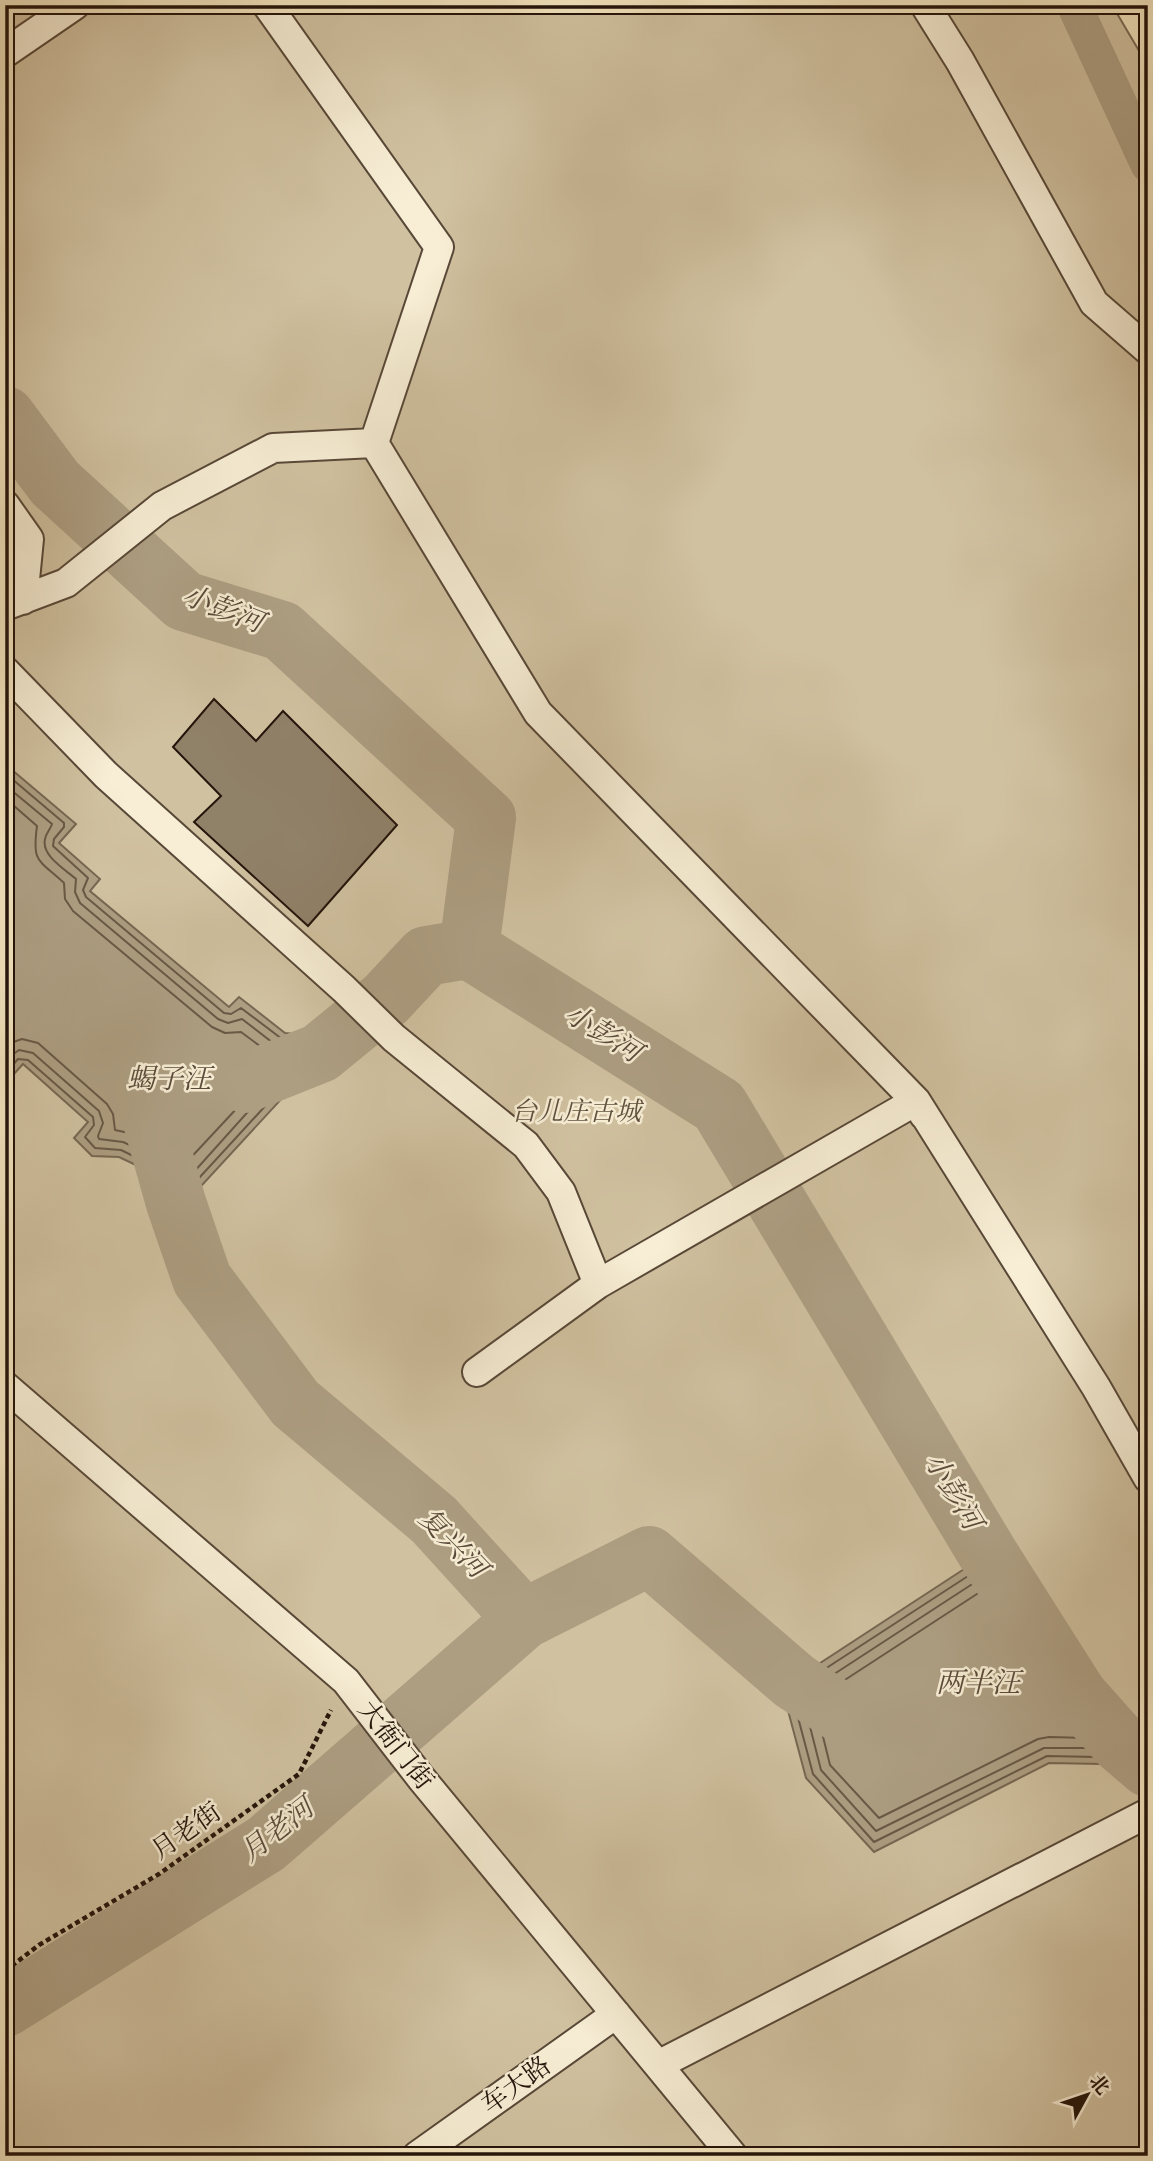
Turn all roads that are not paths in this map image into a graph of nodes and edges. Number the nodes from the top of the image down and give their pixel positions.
1 (75, 5) edge
2 (267, 5) edge
3 (925, 5) edge
4 (5, 53) edge
5 (1148, 350) edge
6 (374, 443) junction
7 (5, 505) edge
8 (14, 603) edge
9 (5, 671) edge
10 (916, 1101) junction
11 (598, 1284) junction
12 (477, 1372) dead end
13 (5, 1386) edge
14 (1148, 1478) edge
15 (1148, 1498) edge
16 (1148, 1813) edge
17 (616, 2014) junction
18 (658, 2065) junction
19 (417, 2156) edge
20 (733, 2156) edge

1 - 4 street
2 - 6 street
3 - 5 street
6 - 8 street
6 - 10 street
7 - 8 street
9 - 11 street
10 - 11 street
10 - 14 street
10 - 15 street
11 - 12 street
13 - 17 street, 大衙门街
16 - 18 street
17 - 18 street, 大衙门街
17 - 19 street, 车大路
18 - 20 street, 大衙门街

